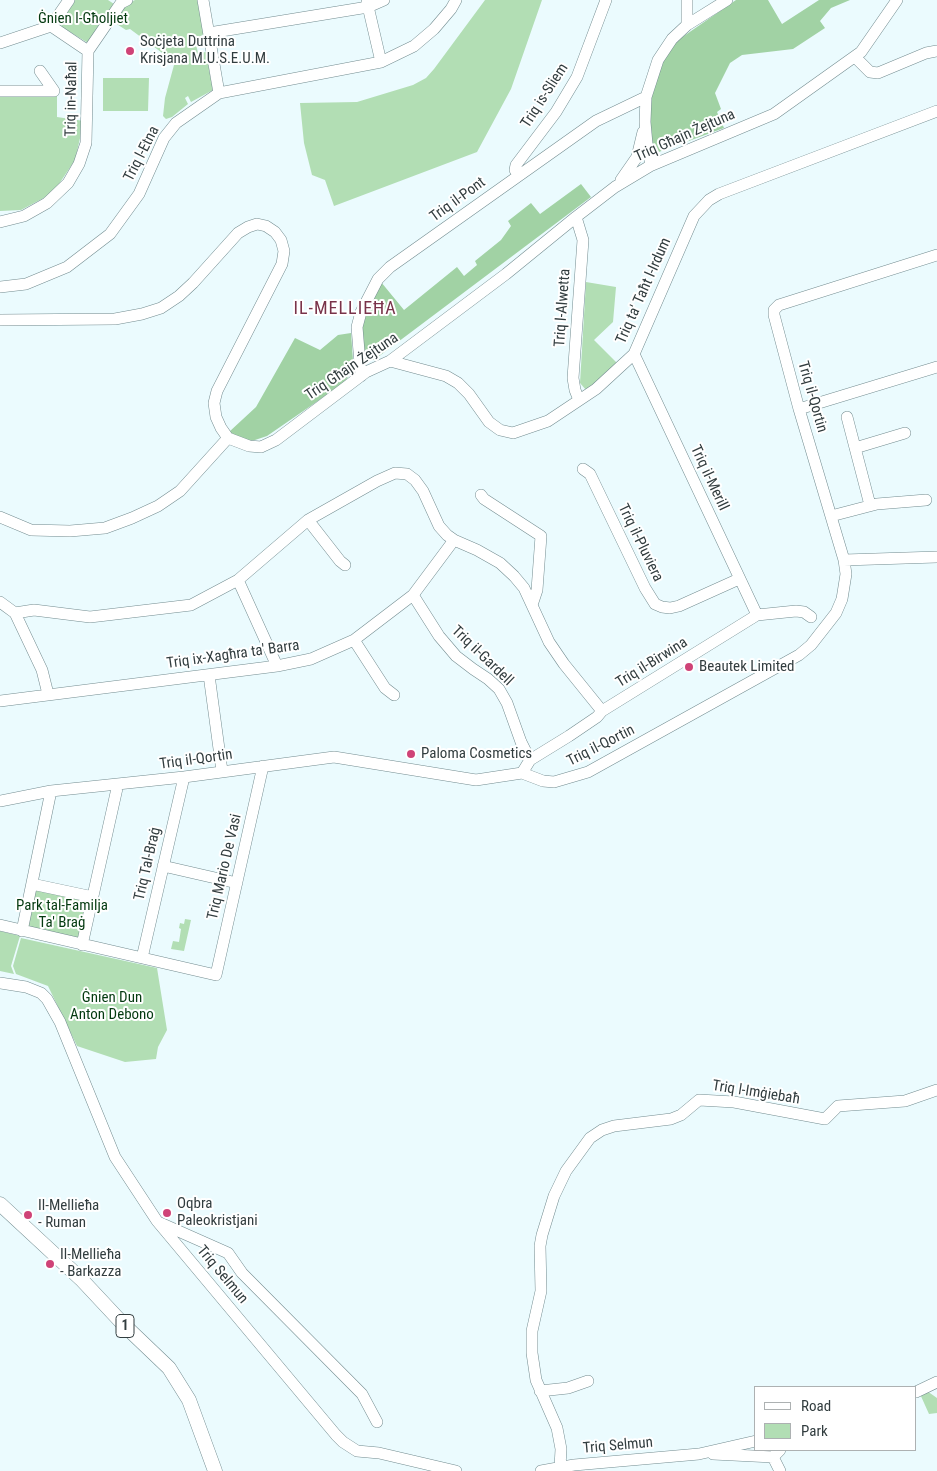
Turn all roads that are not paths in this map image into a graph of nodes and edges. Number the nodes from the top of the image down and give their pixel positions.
1 (69, 0) edge
2 (204, 0) edge
3 (384, 0) edge
4 (456, 0) edge
5 (606, 0) edge
6 (687, 0) edge
7 (727, 0) edge
8 (897, 0) edge
9 (121, 1) edge
10 (367, 4) edge
11 (687, 25) junction
12 (51, 26) junction
13 (209, 34) junction
14 (0, 43) edge
15 (937, 50) edge
16 (88, 51) junction
17 (855, 57) junction
18 (381, 62) junction
19 (40, 71) dead end
20 (0, 90) edge
21 (219, 93) junction
22 (646, 97) junction
23 (937, 111) edge
24 (645, 122) junction
25 (642, 166) junction
26 (518, 175) junction
27 (576, 217) junction
28 (0, 222) edge
29 (937, 255) edge
30 (0, 287) edge
31 (0, 320) edge
32 (634, 354) junction
33 (390, 361) junction
34 (937, 367) edge
35 (361, 376) junction
36 (579, 400) junction
37 (799, 409) junction
38 (847, 417) dead end
39 (906, 433) dead end
40 (228, 438) junction
41 (855, 448) junction
42 (583, 469) dead end
43 (481, 495) dead end
44 (926, 500) dead end
45 (870, 505) junction
46 (832, 516) junction
47 (0, 517) edge
48 (308, 520) junction
49 (454, 540) junction
50 (937, 557) edge
51 (844, 560) junction
52 (345, 565) dead end
53 (739, 579) junction
54 (238, 580) junction
55 (413, 595) junction
56 (0, 602) edge
57 (532, 604) junction
58 (15, 613) junction
59 (757, 615) junction
60 (811, 617) dead end
61 (354, 640) junction
62 (276, 666) junction
63 (209, 675) junction
64 (48, 694) junction
65 (394, 694) dead end
66 (0, 701) edge
67 (602, 711) junction
68 (521, 742) junction
69 (530, 760) junction
70 (263, 766) junction
71 (222, 771) junction
72 (522, 773) junction
73 (184, 777) junction
74 (118, 784) junction
75 (51, 791) junction
76 (0, 801) edge
77 (163, 866) junction
78 (236, 883) junction
79 (32, 884) junction
80 (93, 898) junction
81 (0, 925) edge
82 (22, 931) junction
83 (82, 945) junction
84 (142, 958) junction
85 (0, 983) edge
86 (937, 1090) edge
87 (0, 1204) edge
88 (157, 1221) junction
89 (207, 1243) junction
90 (179, 1248) junction
91 (588, 1380) dead end
92 (937, 1382) edge
93 (540, 1391) junction
94 (917, 1392) edge
95 (377, 1422) dead end
96 (754, 1440) edge
97 (776, 1452) edge
98 (698, 1454) junction
99 (560, 1466) junction
100 (215, 1471) edge
101 (456, 1471) edge
102 (541, 1471) edge
103 (780, 1471) edge

1 - 12 street
2 - 13 street
3 - 10 street
4 - 18 street, Triq l-Etna
5 - 26 street, Triq is-Sliem
6 - 11 street
7 - 11 street
8 - 17 street, Triq Għajn Żejtuna
9 - 16 street
10 - 13 street
10 - 18 street
11 - 22 street
12 - 14 street
12 - 16 street
13 - 21 street
15 - 17 street
16 - 28 street, Triq in-Naħal
17 - 25 street, Triq Għajn Żejtuna
18 - 21 street, Triq l-Etna
19 - 20 street
21 - 30 street, Triq l-Etna
22 - 24 street
22 - 26 street, Triq il-Pont
23 - 32 street, Triq ta' Taħt l-Irdum
24 - 25 street
24 - 25 street
25 - 27 street, Triq Għajn Żejtuna
26 - 35 street, Triq il-Pont
27 - 33 street, Triq Għajn Żejtuna
27 - 36 street, Triq l-Alwetta
29 - 37 street, Triq il-Qortin
31 - 40 street
32 - 36 street, Triq ta' Taħt l-Irdum
32 - 53 street, Triq il-Merill
33 - 35 street, Triq Għajn Żejtuna
33 - 36 street, Triq ta' Taħt l-Irdum
34 - 37 street
35 - 40 street, Triq Għajn Żejtuna
37 - 46 street, Triq il-Qortin
38 - 41 street
39 - 41 street
40 - 47 street
41 - 45 street
42 - 53 street, Triq il-Pluviera
43 - 57 street
44 - 45 street
45 - 46 street
46 - 51 street, Triq il-Qortin
48 - 49 street
48 - 52 street
48 - 54 street
49 - 55 street, Triq ix-Xagħra ta' Barra
49 - 57 street
50 - 51 street
51 - 72 street, Triq il-Qortin
53 - 59 street, Triq il-Merill
54 - 58 street
54 - 62 street
55 - 61 street, Triq ix-Xagħra ta' Barra
55 - 68 street, Triq il-Gardell
56 - 58 street
57 - 67 street
58 - 64 street
59 - 60 street, Triq il-Birwina
59 - 67 street, Triq il-Birwina
61 - 62 street, Triq ix-Xagħra ta' Barra
61 - 65 street
62 - 63 street, Triq ix-Xagħra ta' Barra
63 - 64 street, Triq ix-Xagħra ta' Barra
63 - 71 street
64 - 66 street, Triq ix-Xagħra ta' Barra
67 - 69 street, Triq il-Birwina
68 - 69 street, Triq il-Gardell
68 - 72 street, Triq il-Gardell
69 - 72 street, Triq il-Birwina
70 - 71 street, Triq il-Qortin
70 - 72 street, Triq il-Qortin
70 - 78 street, Triq Mario De Vasi
71 - 73 street, Triq il-Qortin
73 - 74 street, Triq il-Qortin
73 - 77 street, Triq Tal-Braġ
74 - 75 street, Triq il-Qortin
74 - 80 street
75 - 76 street, Triq il-Qortin
75 - 79 street
77 - 78 street
77 - 84 street, Triq Tal-Braġ
78 - 84 street, Triq Mario De Vasi
79 - 80 street
79 - 82 street
80 - 83 street
81 - 82 street
82 - 83 street
83 - 84 street
85 - 88 street, Triq Selmun
86 - 93 street, Triq l-Imġiebaħ
87 - 100 main road, 1
88 - 89 street
88 - 90 street, Triq Selmun
89 - 90 street
89 - 95 street
90 - 101 street, Triq Selmun
91 - 93 street
92 - 94 street
93 - 99 street, Triq l-Imġiebaħ
96 - 98 street, Triq Selmun
97 - 98 street, Triq Selmun
97 - 103 street
98 - 99 street, Triq Selmun
99 - 102 street, Triq Selmun

